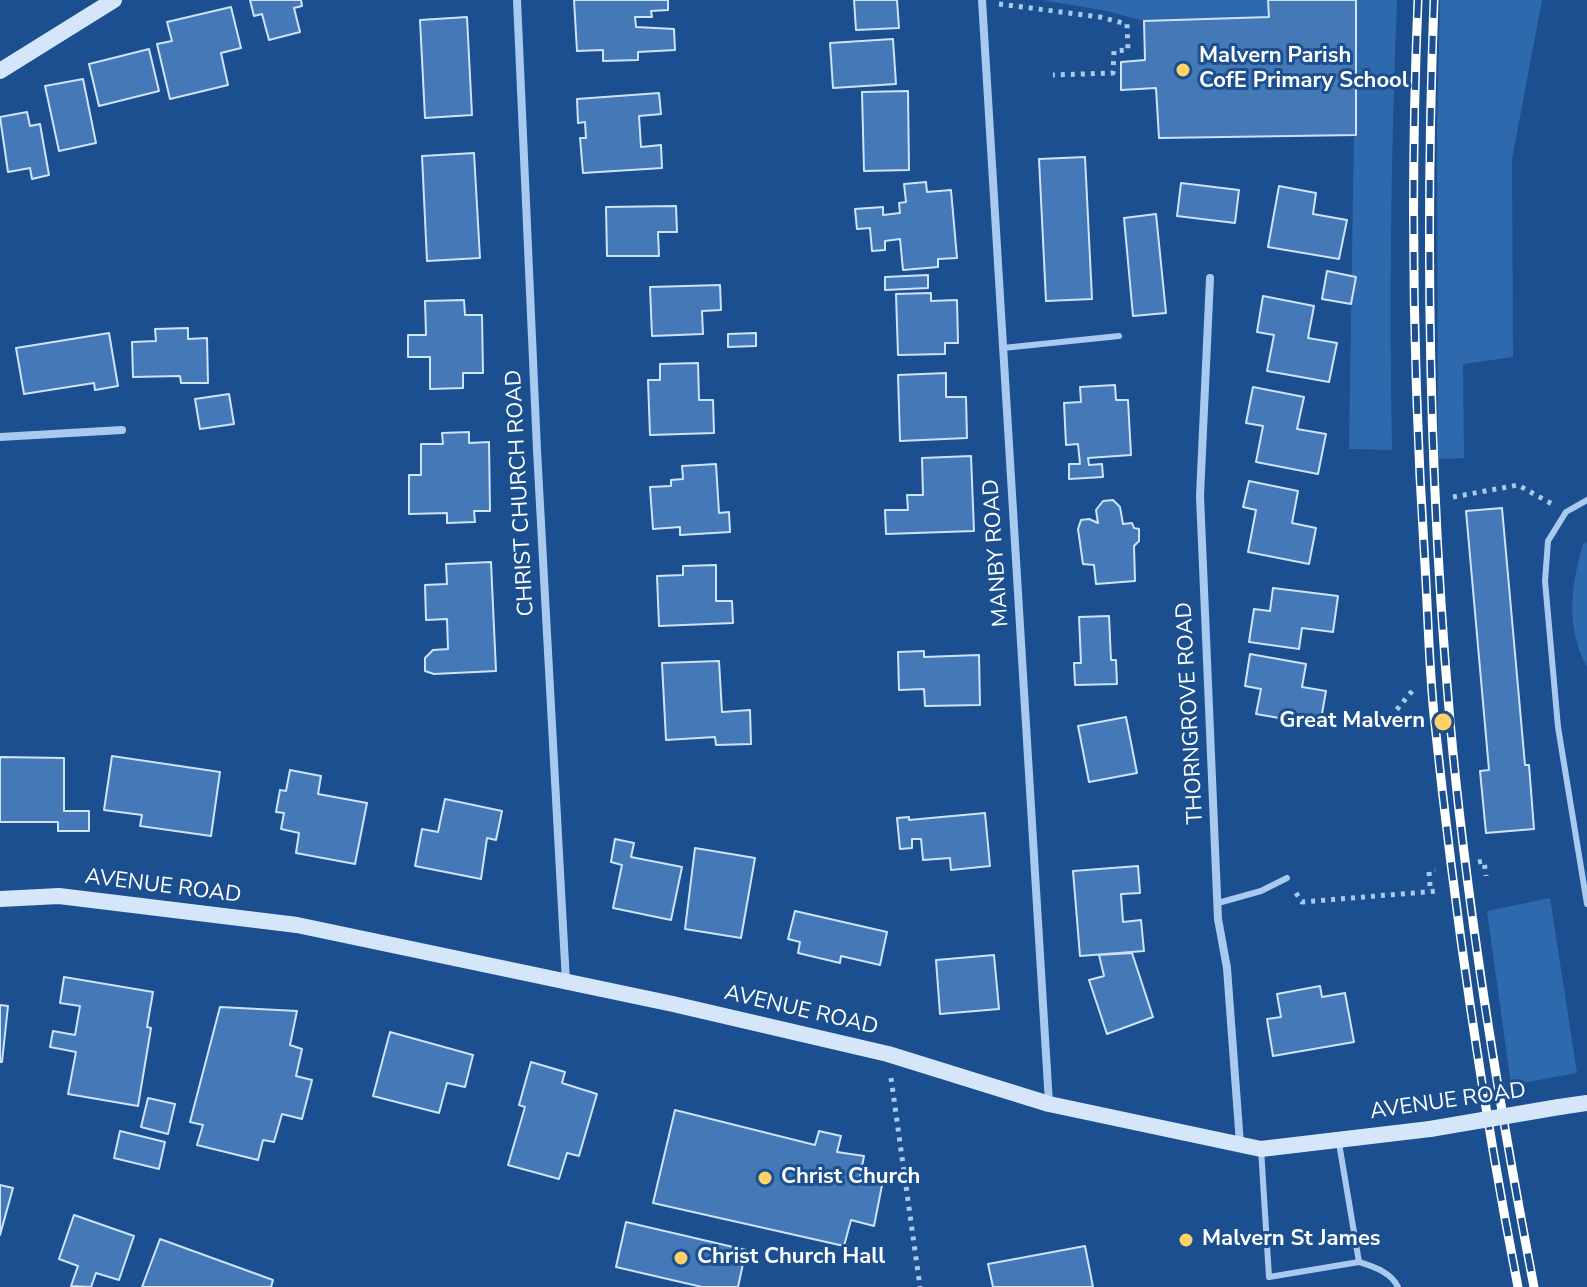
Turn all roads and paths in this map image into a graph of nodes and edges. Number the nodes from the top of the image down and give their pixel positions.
1 (114, 0) edge
2 (517, 0) edge
3 (982, 1) edge
4 (0, 71) edge
5 (1053, 75) dead end
6 (1210, 278) dead end
7 (1119, 336) dead end
8 (1003, 348) junction
9 (122, 430) dead end
10 (0, 437) edge
11 (1453, 497) dead end
12 (1587, 500) edge
13 (1566, 512) junction
14 (1413, 690) dead end
15 (1384, 725) dead end
16 (1478, 862) dead end
17 (1435, 870) dead end
18 (1486, 876) dead end
19 (1287, 878) joint
20 (1430, 886) dead end
21 (1438, 891) dead end
22 (0, 899) edge
23 (1218, 903) junction
24 (1587, 904) edge
25 (566, 983) junction
26 (888, 1054) junction
27 (1587, 1103) edge
28 (1049, 1104) junction
29 (1339, 1139) junction
30 (1240, 1145) junction
31 (1261, 1149) junction
32 (1359, 1262) junction
33 (920, 1287) edge
34 (1398, 1287) edge

1 - 4 street
2 - 25 street, CHRIST CHURCH ROAD
3 - 5 path
3 - 8 street, MANBY ROAD
6 - 23 street, THORNGROVE ROAD
7 - 8 lane
8 - 28 street, MANBY ROAD
9 - 10 street
11 - 13 path
12 - 13 lane
13 - 24 lane
14 - 15 path
16 - 18 path
17 - 20 path
19 - 21 path
19 - 23 lane
22 - 25 street, AVENUE ROAD
23 - 30 street, THORNGROVE ROAD
25 - 26 street, AVENUE ROAD
26 - 28 street, AVENUE ROAD
26 - 33 path
27 - 29 street, AVENUE ROAD, bridge
28 - 30 street, AVENUE ROAD
29 - 31 street, AVENUE ROAD
29 - 32 lane
30 - 31 street, AVENUE ROAD
31 - 32 lane
32 - 34 lane

